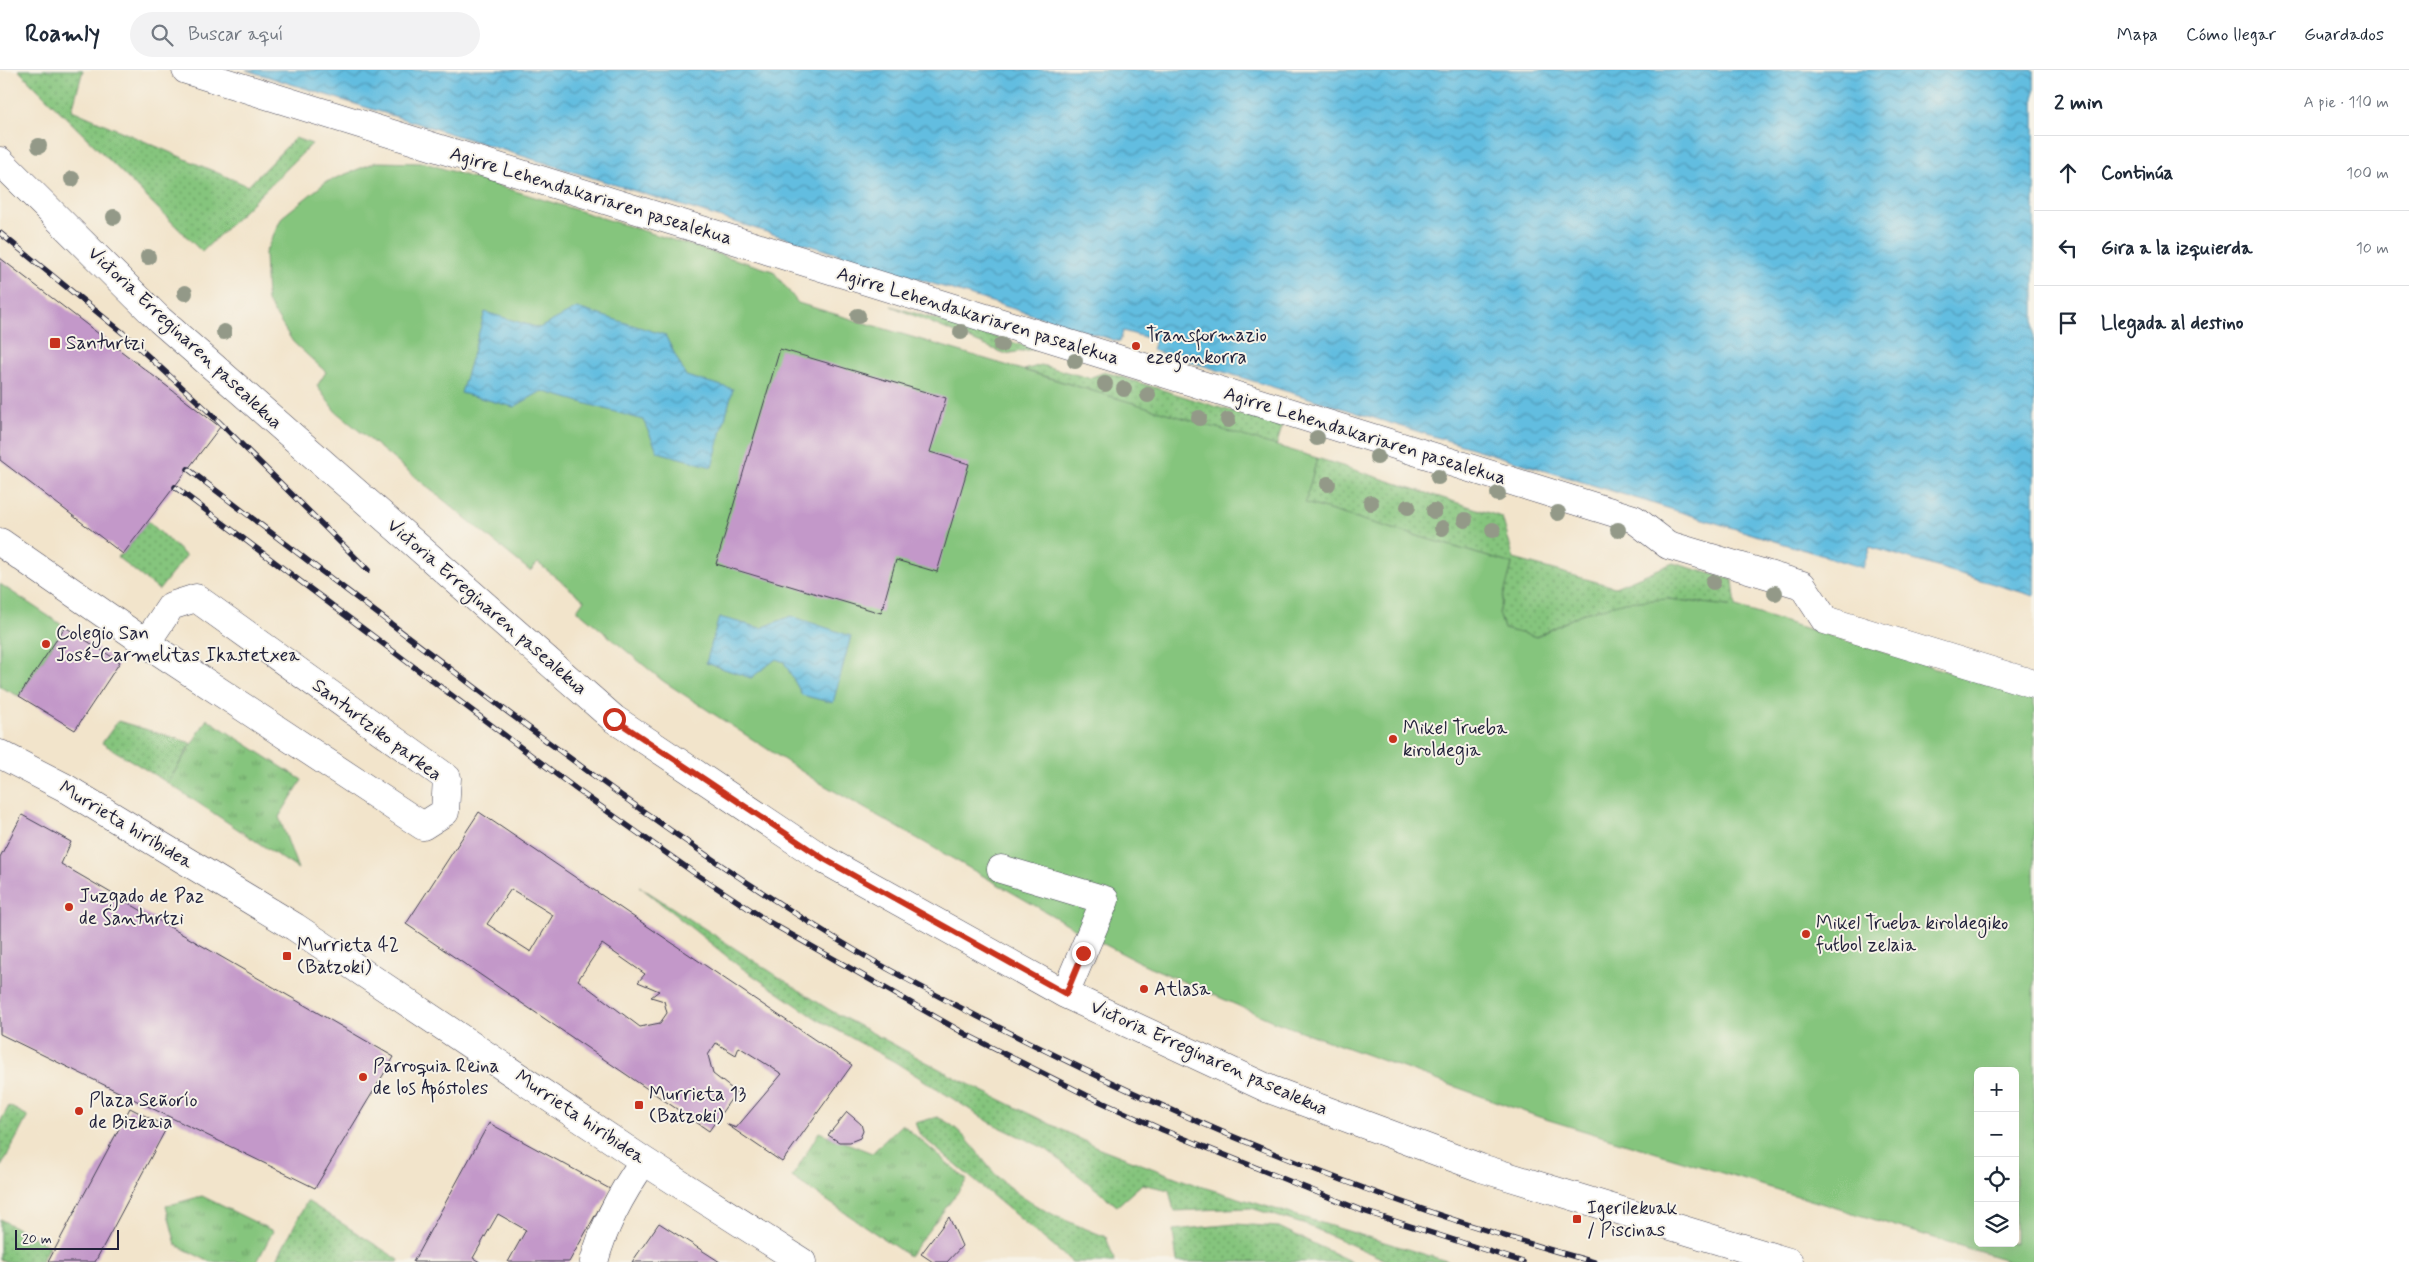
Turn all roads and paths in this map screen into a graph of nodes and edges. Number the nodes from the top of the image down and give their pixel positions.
1 (186, 70) edge
2 (0, 161) edge
3 (0, 542) edge
4 (146, 643) junction
5 (2034, 684) edge
6 (0, 754) edge
7 (1001, 869) dead end
8 (1066, 994) junction
9 (644, 1161) junction
10 (594, 1262) edge
11 (802, 1262) edge
12 (1789, 1262) edge

1 - 5 street, Agirre Lehendakariaren pasealekua
2 - 8 street, Victoria Erreginaren pasealekua
3 - 4 street, Santurtziko parkea
4 - 4 street, Santurtziko parkea
6 - 9 street, Murrieta hiribidea
7 - 8 street
8 - 12 street, Victoria Erreginaren pasealekua
9 - 10 street
9 - 11 street, Murrieta hiribidea

